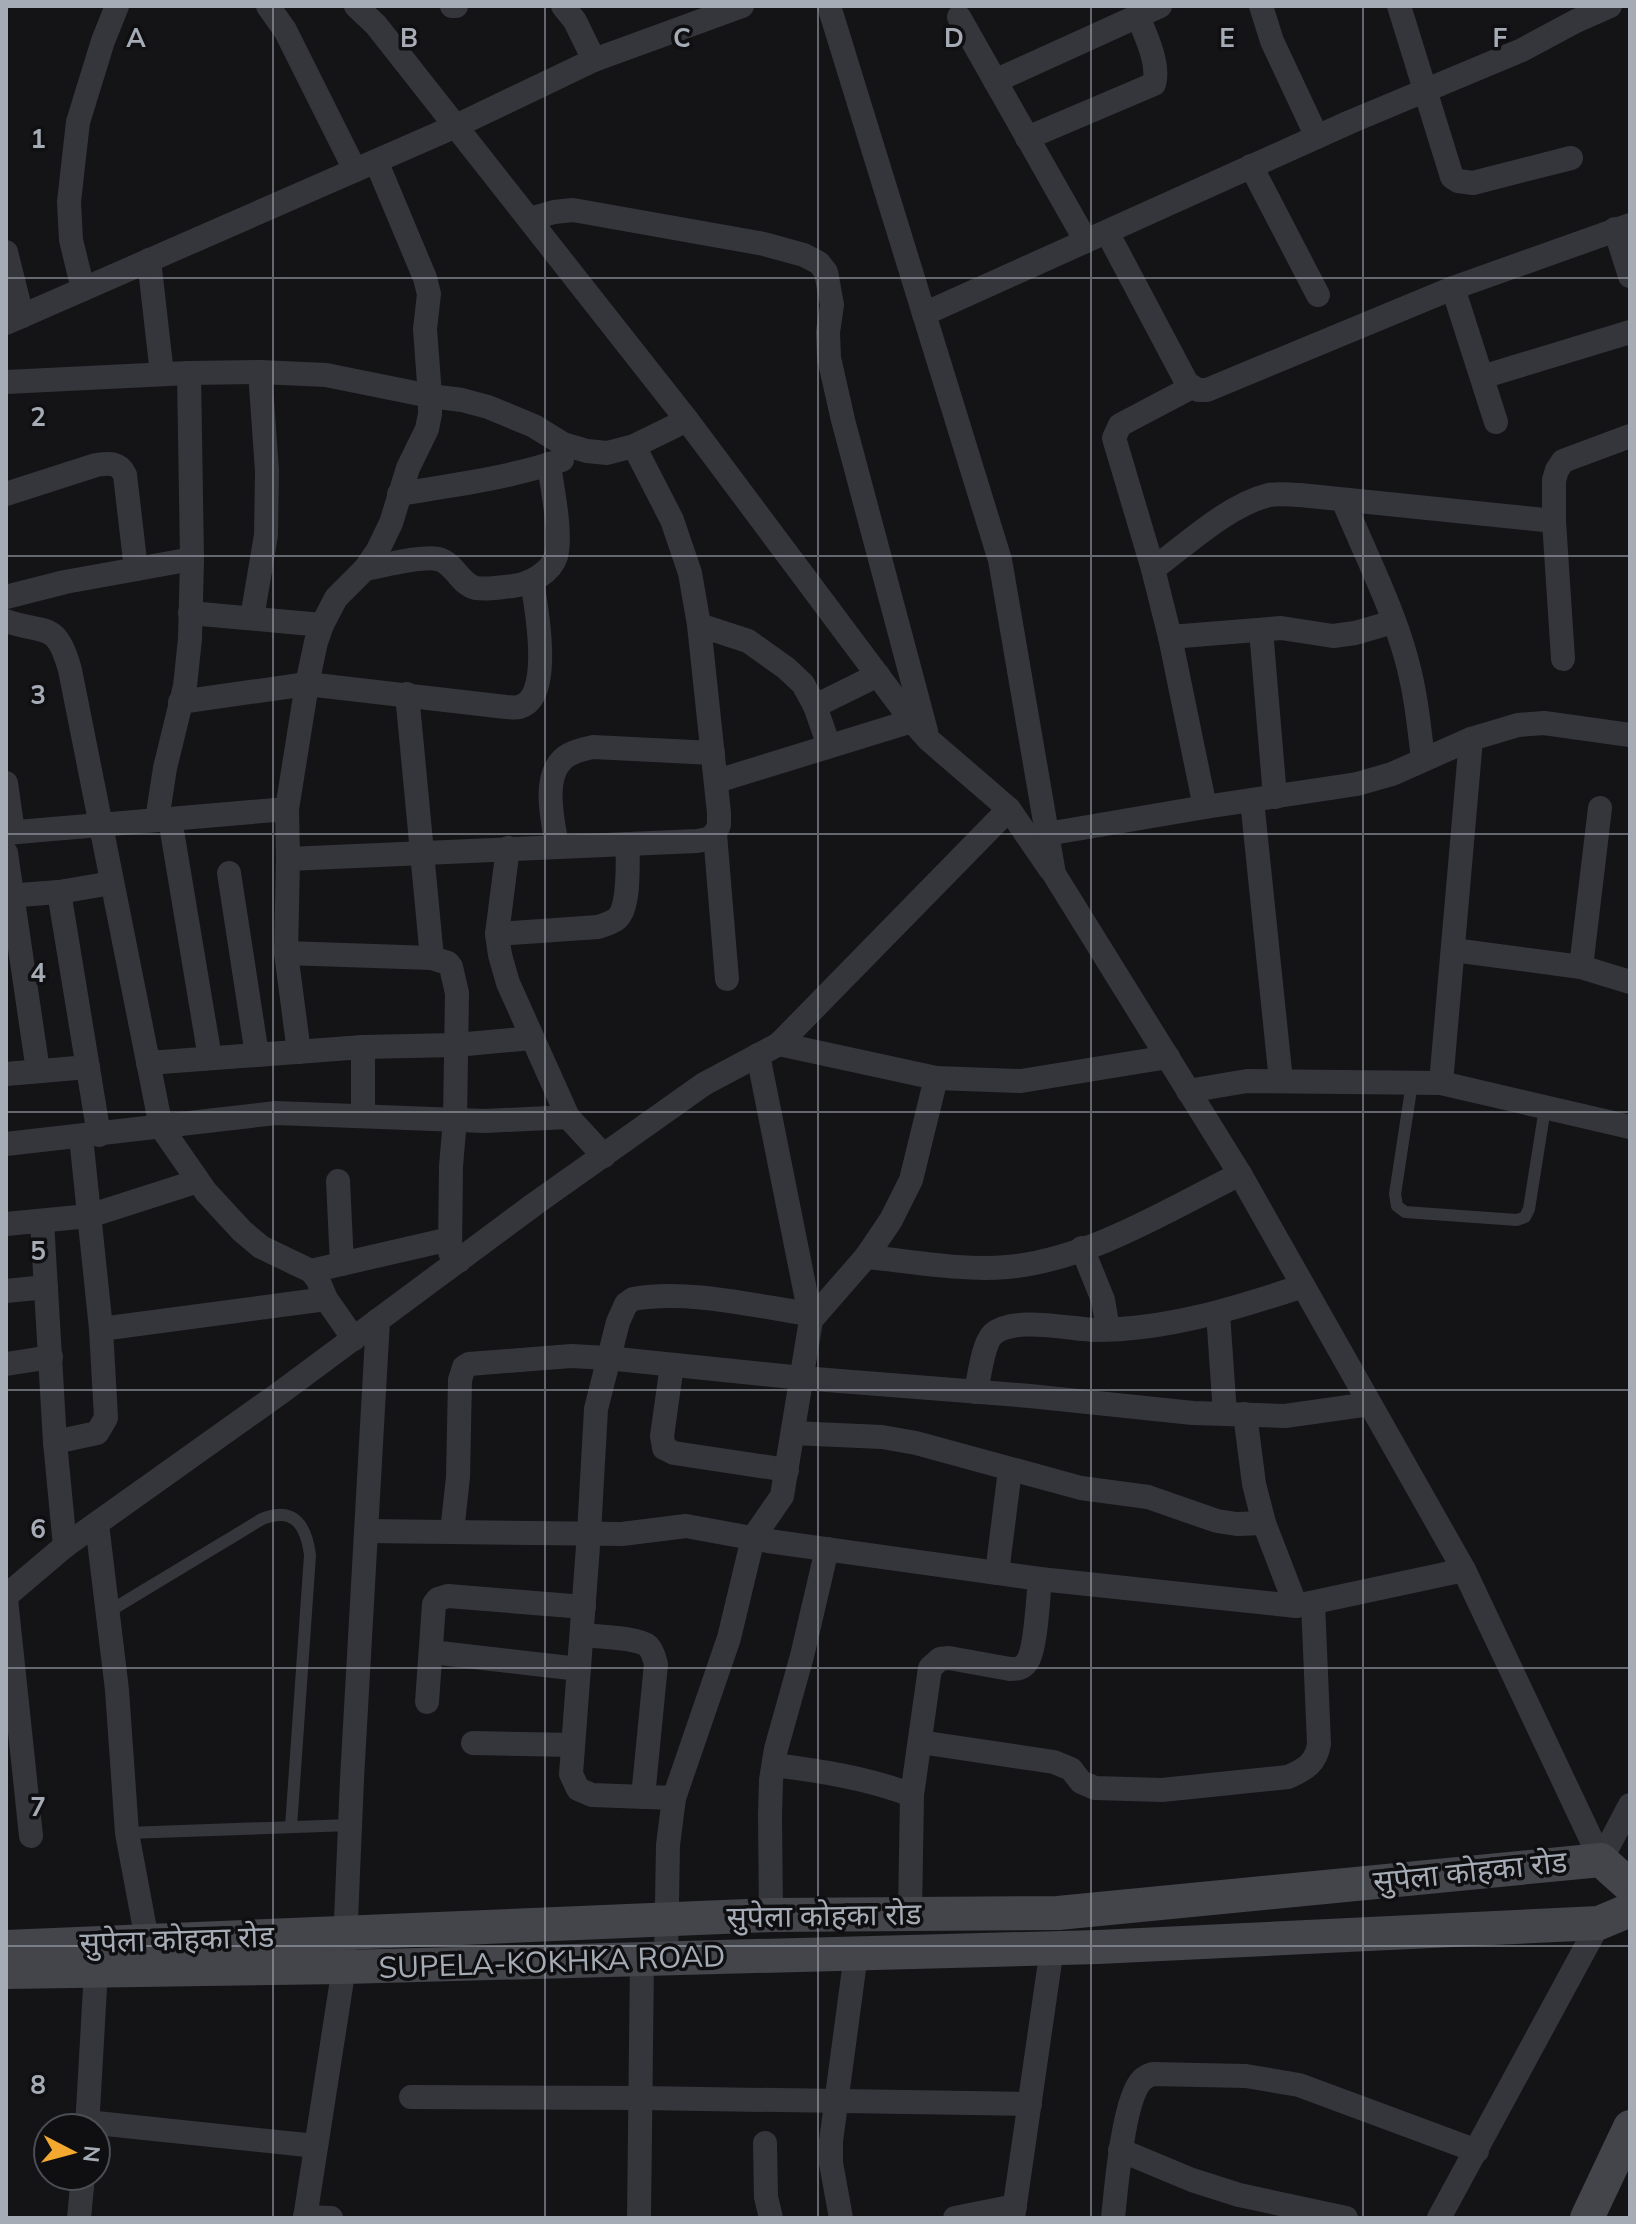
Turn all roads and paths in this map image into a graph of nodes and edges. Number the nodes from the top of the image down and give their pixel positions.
1 (117, 6) edge
2 (268, 6) edge
3 (356, 6) edge
4 (563, 6) edge
5 (742, 6) edge
6 (829, 6) edge
7 (1261, 6) edge
8 (1399, 6) edge
9 (1610, 6) edge
10 (1149, 11) edge
11 (959, 17) dead end
12 (594, 60) junction
13 (995, 81) junction
14 (1426, 92) junction
15 (456, 126) junction
16 (1317, 137) junction
17 (1027, 138) junction
18 (1571, 158) dead end
19 (365, 165) junction
20 (1251, 166) junction
21 (530, 219) junction
22 (1623, 227) edge
23 (1096, 237) junction
24 (6, 252) edge
25 (149, 260) junction
26 (1630, 276) edge
27 (1453, 288) junction
28 (83, 289) junction
29 (1318, 295) dead end
30 (924, 314) junction
31 (14, 319) edge
32 (1630, 332) edge
33 (260, 372) junction
34 (189, 373) junction
35 (162, 374) junction
36 (1482, 377) junction
37 (6, 382) edge
38 (1192, 387) junction
39 (430, 396) junction
40 (687, 420) junction
41 (1496, 422) dead end
42 (1630, 436) edge
43 (634, 446) junction
44 (587, 451) junction
45 (549, 464) junction
46 (6, 494) edge
47 (399, 494) junction
48 (1343, 500) junction
49 (1554, 521) junction
50 (192, 559) junction
51 (136, 569) junction
52 (365, 569) junction
53 (1153, 569) junction
54 (532, 581) junction
55 (6, 597) edge
56 (190, 613) junction
57 (252, 618) junction
58 (6, 621) edge
59 (1393, 622) junction
60 (322, 625) junction
61 (699, 625) junction
62 (1261, 630) junction
63 (1170, 637) junction
64 (1563, 659) dead end
65 (878, 675) junction
66 (307, 684) junction
67 (407, 694) junction
68 (180, 702) junction
69 (815, 706) junction
70 (912, 721) junction
71 (1630, 735) edge
72 (1471, 739) junction
73 (929, 740) junction
74 (829, 746) junction
75 (713, 753) junction
76 (1423, 759) junction
77 (717, 781) junction
78 (6, 783) edge
79 (1264, 798) junction
80 (1205, 807) junction
81 (1600, 808) dead end
82 (287, 809) junction
83 (1009, 809) junction
84 (164, 819) junction
85 (101, 824) junction
86 (715, 834) junction
87 (1047, 834) junction
88 (8, 839) edge
89 (628, 844) junction
90 (557, 846) junction
91 (508, 848) junction
92 (422, 853) junction
93 (288, 859) junction
94 (229, 873) dead end
95 (1054, 874) junction
96 (112, 883) junction
97 (59, 892) junction
98 (9, 896) edge
99 (497, 934) junction
100 (1453, 950) junction
101 (286, 953) junction
102 (432, 958) junction
103 (1581, 967) junction
104 (727, 979) dead end
105 (1630, 982) edge
106 (532, 1038) junction
107 (456, 1045) junction
108 (363, 1047) junction
109 (768, 1050) junction
110 (299, 1052) junction
111 (257, 1055) junction
112 (1168, 1057) junction
113 (210, 1058) junction
114 (148, 1063) junction
115 (88, 1067) junction
116 (38, 1071) junction
117 (6, 1074) edge
118 (936, 1078) junction
119 (1281, 1081) junction
120 (1412, 1083) junction
121 (1441, 1083) junction
122 (1188, 1091) junction
123 (1545, 1108) junction
124 (363, 1116) junction
125 (568, 1117) junction
126 (455, 1120) junction
127 (161, 1127) junction
128 (1630, 1127) edge
129 (90, 1136) junction
130 (6, 1144) edge
131 (604, 1156) junction
132 (1240, 1174) junction
133 (198, 1181) junction
134 (338, 1181) dead end
135 (89, 1216) junction
136 (42, 1221) junction
137 (6, 1224) edge
138 (1082, 1248) junction
139 (454, 1250) junction
140 (866, 1257) junction
141 (342, 1264) junction
142 (311, 1271) junction
143 (1303, 1286) junction
144 (46, 1287) junction
145 (6, 1291) edge
146 (326, 1299) junction
147 (1218, 1313) junction
148 (810, 1317) junction
149 (378, 1320) junction
150 (101, 1329) junction
151 (1108, 1329) junction
152 (354, 1339) junction
153 (51, 1357) junction
154 (607, 1358) junction
155 (6, 1364) edge
156 (672, 1365) junction
157 (802, 1378) junction
158 (976, 1392) junction
159 (1370, 1404) junction
160 (1235, 1414) junction
161 (793, 1433) junction
162 (55, 1442) junction
163 (787, 1470) junction
164 (1010, 1470) junction
165 (1264, 1523) junction
166 (97, 1524) junction
167 (367, 1531) junction
168 (452, 1532) junction
169 (589, 1533) junction
170 (753, 1538) junction
171 (65, 1546) junction
172 (827, 1549) junction
173 (1464, 1570) junction
174 (997, 1573) junction
175 (1040, 1579) junction
176 (6, 1597) edge
177 (1304, 1604) junction
178 (584, 1607) junction
179 (108, 1612) junction
180 (582, 1635) junction
181 (431, 1652) junction
182 (579, 1669) junction
183 (427, 1702) dead end
184 (920, 1742) junction
185 (473, 1743) dead end
186 (573, 1745) junction
187 (774, 1765) junction
188 (912, 1795) junction
189 (643, 1797) junction
190 (674, 1798) junction
191 (1630, 1805) edge
192 (350, 1825) junction
193 (291, 1827) junction
194 (127, 1833) junction
195 (31, 1836) dead end
196 (1601, 1860) junction
197 (1630, 1886) edge
198 (1630, 1910) edge
199 (910, 1913) junction
200 (771, 1915) junction
201 (666, 1921) junction
202 (1599, 1923) junction
203 (6, 1947) edge
204 (1098, 1947) joint
205 (1052, 1948) junction
206 (345, 1950) junction
207 (856, 1954) junction
208 (147, 1956) junction
209 (654, 1959) junction
210 (96, 1970) junction
211 (6, 1972) edge
212 (411, 2097) dead end
213 (641, 2098) junction
214 (836, 2100) junction
215 (1030, 2104) junction
216 (88, 2112) edge
217 (112, 2127) edge
218 (1630, 2127) edge
219 (765, 2143) dead end
220 (316, 2146) junction
221 (1120, 2150) junction
222 (1477, 2151) junction
223 (81, 2192) edge
224 (1014, 2212) edge
225 (79, 2218) edge
226 (305, 2218) edge
227 (331, 2218) edge
228 (639, 2218) edge
229 (771, 2218) edge
230 (841, 2218) edge
231 (955, 2218) edge
232 (1113, 2218) edge
233 (1346, 2218) edge
234 (1439, 2218) edge
235 (1587, 2218) edge

1 - 28 street
2 - 19 street
3 - 15 street
4 - 12 street
5 - 12 street
6 - 30 street
7 - 16 street
8 - 14 street
9 - 14 street
10 - 13 street
10 - 17 street
11 - 13 street
12 - 15 street
13 - 17 street
14 - 16 street
14 - 18 street
15 - 19 street
15 - 21 street
16 - 20 street
17 - 23 street
19 - 25 street
19 - 39 street
20 - 23 street
20 - 29 street
21 - 40 street
21 - 73 street
22 - 26 street
22 - 27 street
23 - 30 street
23 - 38 street
24 - 31 street
25 - 28 street
25 - 35 street
27 - 36 street
27 - 38 street
28 - 31 street
30 - 87 street
32 - 36 street
33 - 34 street
33 - 39 street
33 - 57 street
34 - 35 street
34 - 50 street
35 - 37 street
36 - 41 street
38 - 53 street
39 - 44 street
39 - 47 street
40 - 43 street
40 - 65 street
42 - 49 street
43 - 44 street
43 - 61 street
44 - 45 street
45 - 47 street
45 - 54 street
46 - 51 street
47 - 52 street
48 - 49 street
48 - 53 street
48 - 59 street
49 - 64 street
50 - 51 street
50 - 56 street
51 - 55 street
52 - 54 street
52 - 60 street
53 - 63 street
54 - 67 street
56 - 57 street
56 - 68 street
57 - 60 street
58 - 85 street
59 - 62 street
59 - 76 street
60 - 66 street
61 - 69 street
61 - 75 street
62 - 63 street
62 - 79 street
63 - 80 street
65 - 69 street
65 - 70 street
66 - 67 street
66 - 68 street
66 - 82 street
67 - 92 street
68 - 84 street
69 - 74 street
70 - 73 street
70 - 74 street
71 - 72 street
72 - 76 street
72 - 100 street
73 - 83 street
74 - 77 street
75 - 77 street
75 - 90 street
76 - 79 street
77 - 86 street
78 - 88 street
79 - 80 street
79 - 119 street
80 - 87 street
81 - 103 street
82 - 84 street
82 - 93 street
83 - 95 street
83 - 109 street
84 - 85 street
84 - 113 street
85 - 88 street
85 - 96 street
86 - 89 street
86 - 104 street
87 - 95 street
88 - 98 street
89 - 90 street
89 - 99 street
90 - 91 street
91 - 92 street
91 - 99 street
92 - 93 street
92 - 102 street
93 - 101 street
94 - 111 street
95 - 112 street
96 - 97 street
96 - 114 street
97 - 98 street
97 - 115 street
98 - 116 street
99 - 106 street
100 - 103 street
100 - 121 street
101 - 102 street
101 - 110 street
102 - 107 street
103 - 105 street
106 - 107 street
106 - 125 street
107 - 108 street
107 - 126 street
108 - 110 street
108 - 124 street
109 - 118 street
109 - 131 street
109 - 148 street
110 - 111 street
111 - 113 street
112 - 118 street
112 - 122 street
113 - 114 street
114 - 127 street
115 - 116 street
115 - 129 street
116 - 117 street
118 - 140 street
119 - 120 street
119 - 122 street
120 - 121 street
120 - 123 lane
121 - 123 street
122 - 132 street
123 - 128 street
124 - 126 street
124 - 127 street
125 - 126 street
125 - 131 street
126 - 139 street
127 - 129 street
127 - 133 street
129 - 130 street
129 - 135 street
131 - 139 street
132 - 138 street
132 - 143 street
133 - 135 street
133 - 142 street
134 - 141 street
135 - 136 street
135 - 150 street
136 - 137 street
136 - 144 street
138 - 140 street
138 - 151 street
139 - 141 street
139 - 149 street
140 - 148 street
141 - 142 street
142 - 146 street
143 - 147 street
143 - 159 street
144 - 145 street
144 - 153 street
146 - 150 street
146 - 152 street
147 - 151 street
147 - 160 street
148 - 154 street
148 - 157 street
149 - 152 street
149 - 167 street
150 - 162 street
151 - 158 street
152 - 166 street
153 - 155 street
153 - 162 street
154 - 156 street
154 - 168 street
154 - 169 street
156 - 157 street
156 - 163 street
157 - 158 street
157 - 161 street
158 - 160 street
159 - 160 street
159 - 173 street
160 - 165 street
161 - 163 street
161 - 164 street
162 - 171 street
163 - 170 street
164 - 165 street
164 - 174 street
165 - 177 street
166 - 171 street
166 - 179 street
167 - 168 street
167 - 192 street
168 - 169 street
169 - 170 street
169 - 178 street
170 - 172 street
170 - 190 street
171 - 176 street
172 - 174 street
172 - 187 street
173 - 177 street
173 - 196 street
174 - 175 street
175 - 177 street
175 - 184 street
176 - 195 street
177 - 184 street
178 - 180 street
178 - 181 street
179 - 193 lane
179 - 194 street
180 - 182 street
180 - 189 street
181 - 182 street
181 - 183 street
182 - 186 street
184 - 188 street
185 - 186 street
186 - 189 street
187 - 188 street
187 - 200 street
188 - 199 street
189 - 190 street
190 - 201 street
191 - 196 street
192 - 193 lane
192 - 206 street
193 - 194 lane
194 - 208 street
196 - 197 street, सुपेला कोहका रोड
196 - 199 street, सुपेला कोहका रोड
198 - 202 street, सुपेला कोहका रोड
199 - 200 street, सुपेला कोहका रोड
200 - 201 street, सुपेला कोहका रोड
201 - 206 street, सुपेला कोहका रोड
201 - 209 street
202 - 204 street, सुपेला कोहका रोड
202 - 222 street
203 - 208 street, सुपेला कोहका रोड
204 - 205 street, SUPELA-KOKHKA ROAD
205 - 207 street, SUPELA-KOKHKA ROAD
205 - 215 street
206 - 208 street, SUPELA-KOKHKA ROAD
206 - 209 street, SUPELA-KOKHKA ROAD
206 - 220 street
207 - 209 street, SUPELA-KOKHKA ROAD
207 - 214 street
208 - 210 street, SUPELA-KOKHKA ROAD
209 - 213 street
210 - 211 street, SUPELA-KOKHKA ROAD
210 - 216 street
212 - 213 street
213 - 214 street
213 - 228 street
214 - 215 street
214 - 230 street
215 - 224 street
217 - 220 street
218 - 235 street
219 - 229 street
220 - 226 street
221 - 222 street
221 - 232 street
221 - 233 street
222 - 234 street
223 - 225 street
224 - 231 street
226 - 227 street

